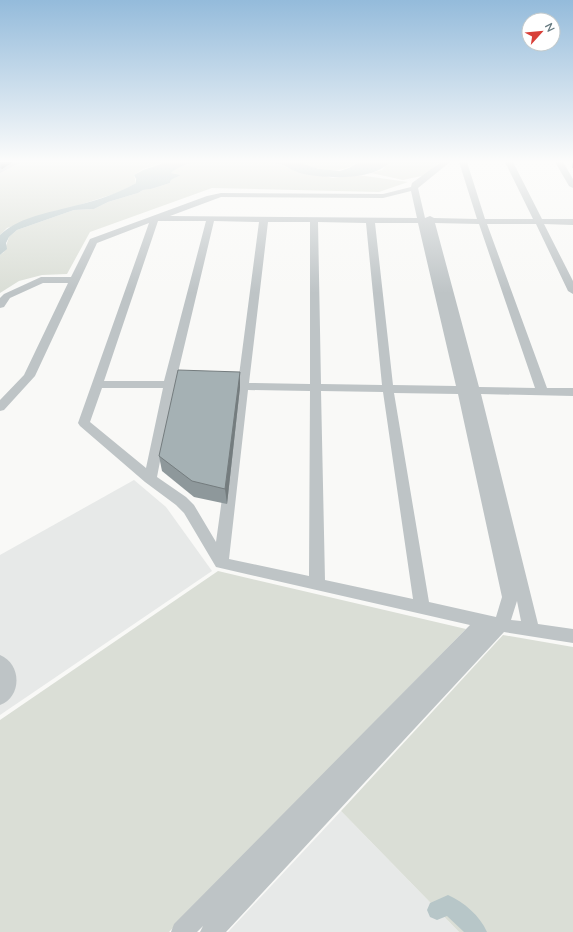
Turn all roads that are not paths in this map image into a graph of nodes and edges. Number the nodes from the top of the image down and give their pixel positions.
1 (189, 205) edge
2 (420, 205) edge
3 (424, 205) edge
4 (477, 205) edge
5 (530, 205) edge
6 (155, 218) junction
7 (211, 218) junction
8 (264, 219) junction
9 (314, 219) junction
10 (370, 220) junction
11 (426, 221) junction
12 (482, 221) junction
13 (538, 222) junction
14 (573, 222) edge
15 (75, 280) junction
16 (573, 291) edge
17 (0, 305) edge
18 (98, 384) junction
19 (169, 385) junction
20 (191, 385) edge
21 (213, 386) edge
22 (243, 386) junction
23 (316, 388) junction
24 (388, 389) junction
25 (469, 390) junction
26 (542, 391) junction
27 (573, 392) edge
28 (0, 407) edge
29 (150, 479) junction
30 (221, 563) junction
31 (317, 584) junction
32 (422, 608) junction
33 (493, 623) junction
34 (531, 629) junction
35 (573, 636) edge
36 (0, 663) edge
37 (0, 697) edge
38 (182, 932) edge
39 (211, 932) edge

1 - 6 street
2 - 11 street
3 - 11 street
4 - 12 street
5 - 13 street
6 - 7 street
6 - 15 street
6 - 18 street
7 - 8 street
7 - 19 street
8 - 9 street
8 - 22 street
9 - 10 street
9 - 23 street
10 - 11 street
10 - 24 street
11 - 12 street
11 - 25 street
12 - 13 street
12 - 26 street
13 - 14 street
13 - 16 street
15 - 17 street
15 - 28 street
18 - 19 street
18 - 29 street
19 - 20 street
19 - 29 street
21 - 22 street
22 - 23 street
22 - 30 street
23 - 24 street
23 - 31 street
24 - 25 street
24 - 32 street
25 - 26 street
25 - 33 street
25 - 34 street
26 - 27 street
29 - 30 street
30 - 31 street
31 - 32 street
32 - 33 street
33 - 34 street
33 - 38 street
33 - 39 street
34 - 35 street
36 - 37 street

